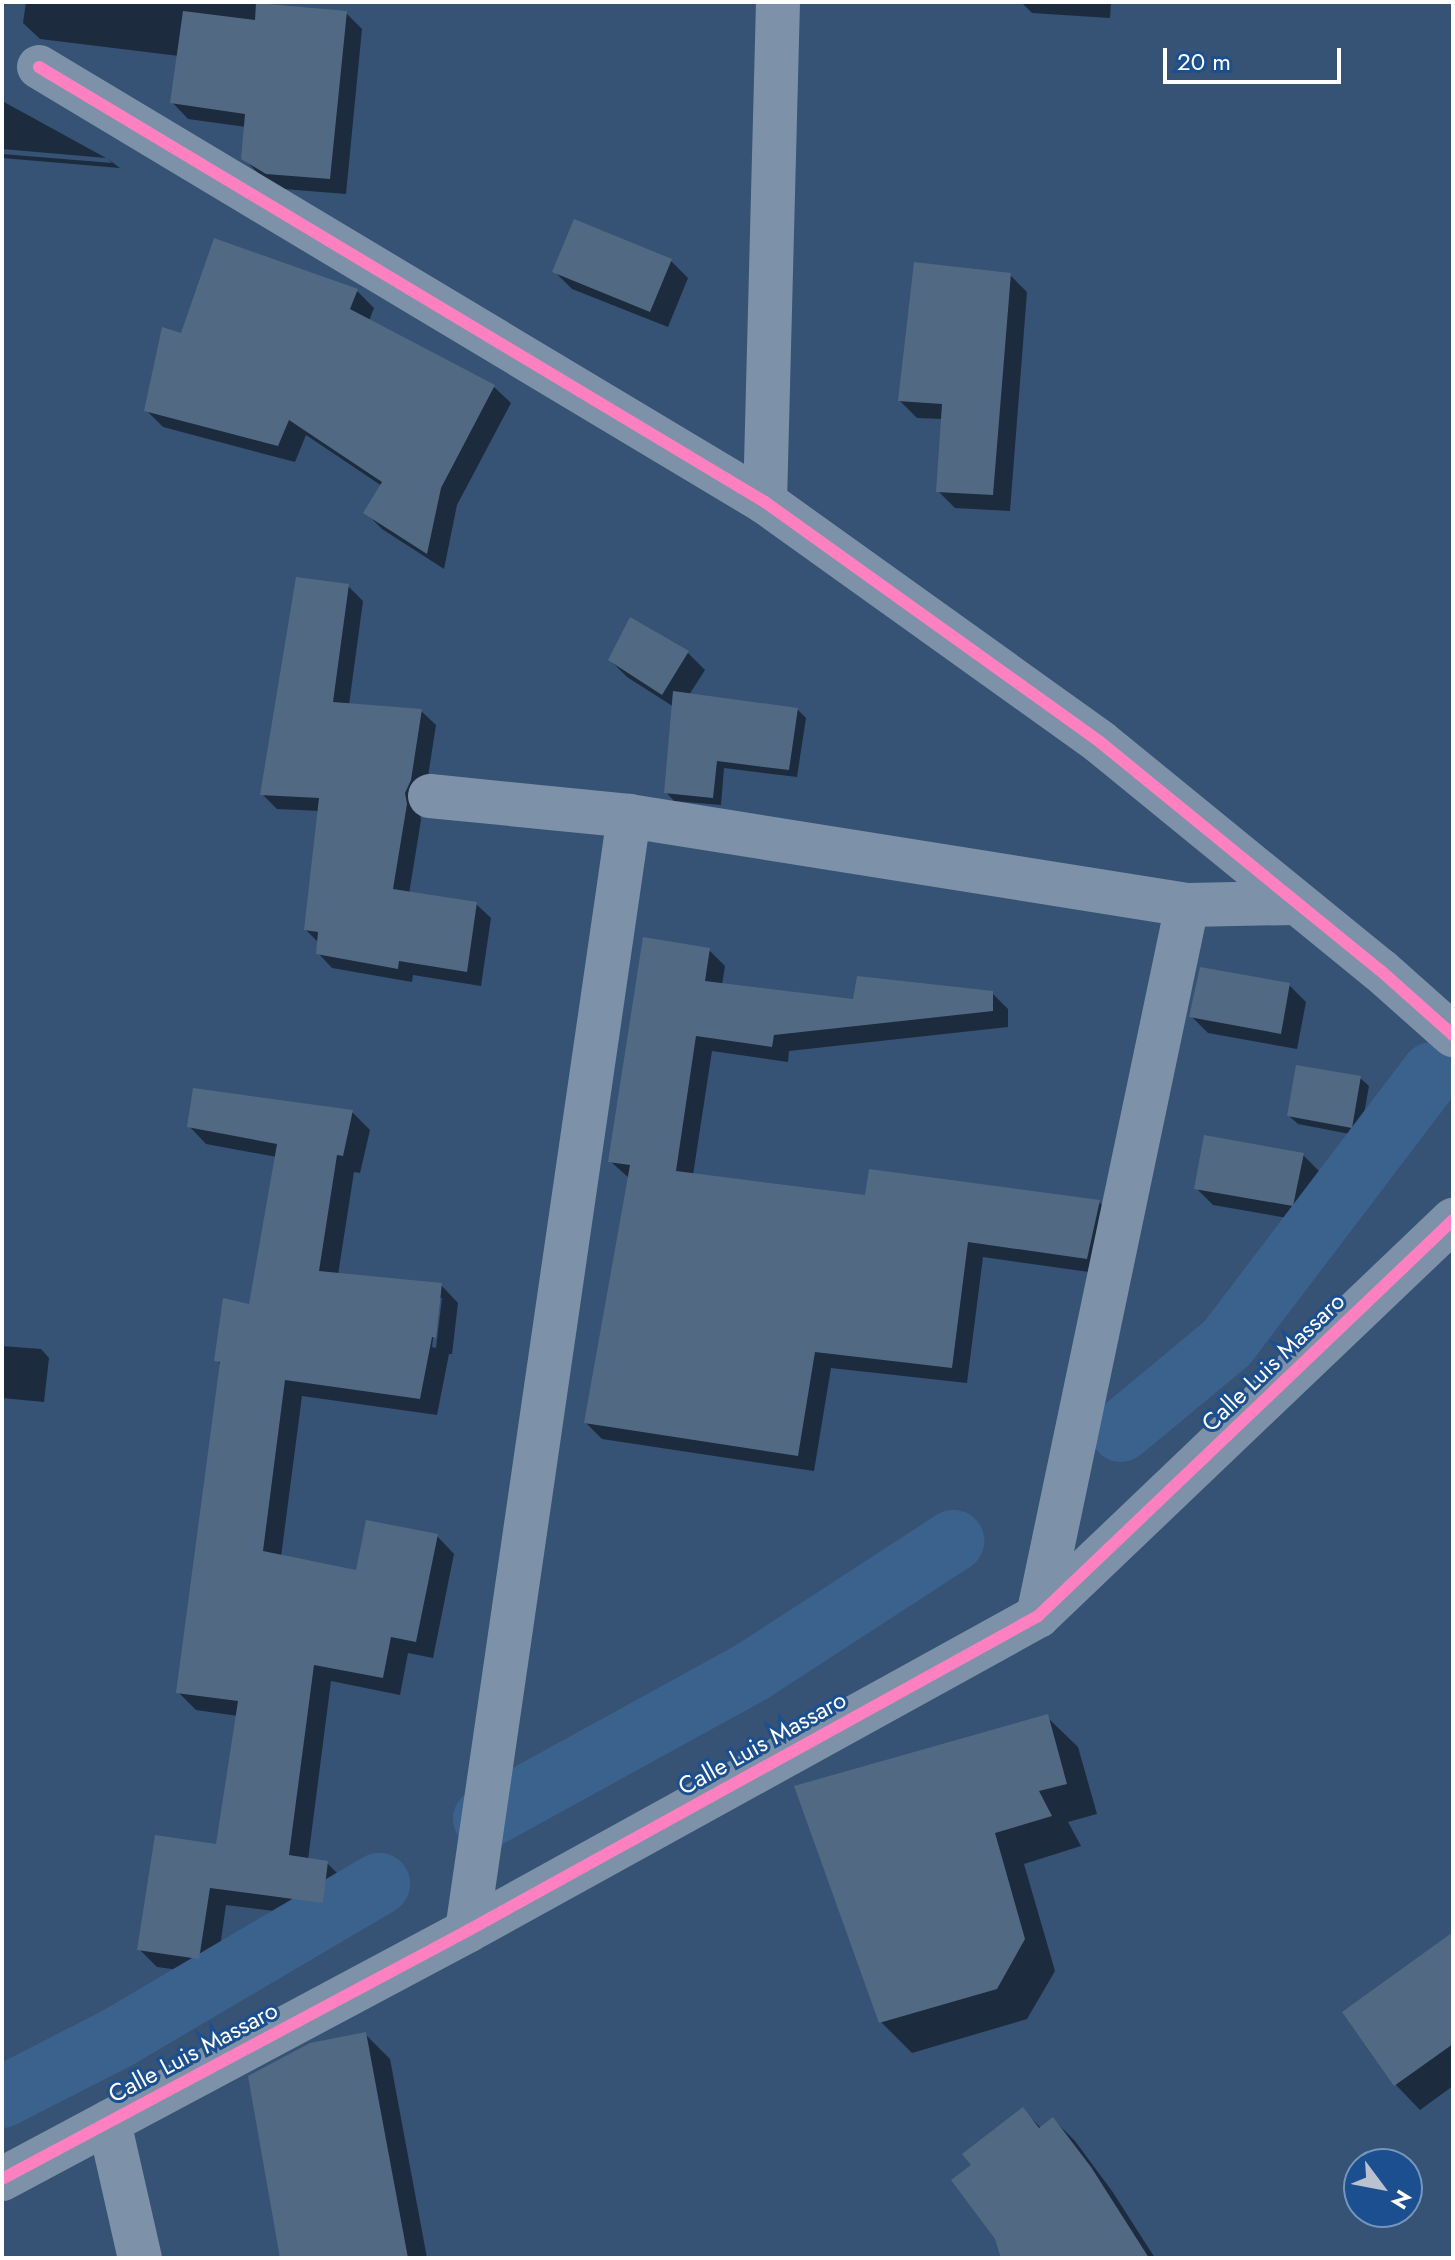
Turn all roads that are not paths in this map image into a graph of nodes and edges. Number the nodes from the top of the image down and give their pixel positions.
1 (778, 2) edge
2 (39, 67) dead end
3 (765, 502) junction
4 (430, 796) dead end
5 (629, 816) junction
6 (1295, 903) junction
7 (1187, 905) junction
8 (1453, 1035) edge
9 (1453, 1220) edge
10 (1038, 1616) junction
11 (467, 1931) junction
12 (109, 2122) junction
13 (2, 2179) edge
14 (140, 2258) edge

1 - 3 street
2 - 3 street
3 - 6 street
4 - 5 street
5 - 7 street
5 - 11 street
6 - 7 street
6 - 8 street
7 - 10 street
9 - 10 street, Calle Luis Massaro
10 - 11 street, Calle Luis Massaro
11 - 12 street, Calle Luis Massaro
12 - 13 street, Calle Luis Massaro
12 - 14 street

